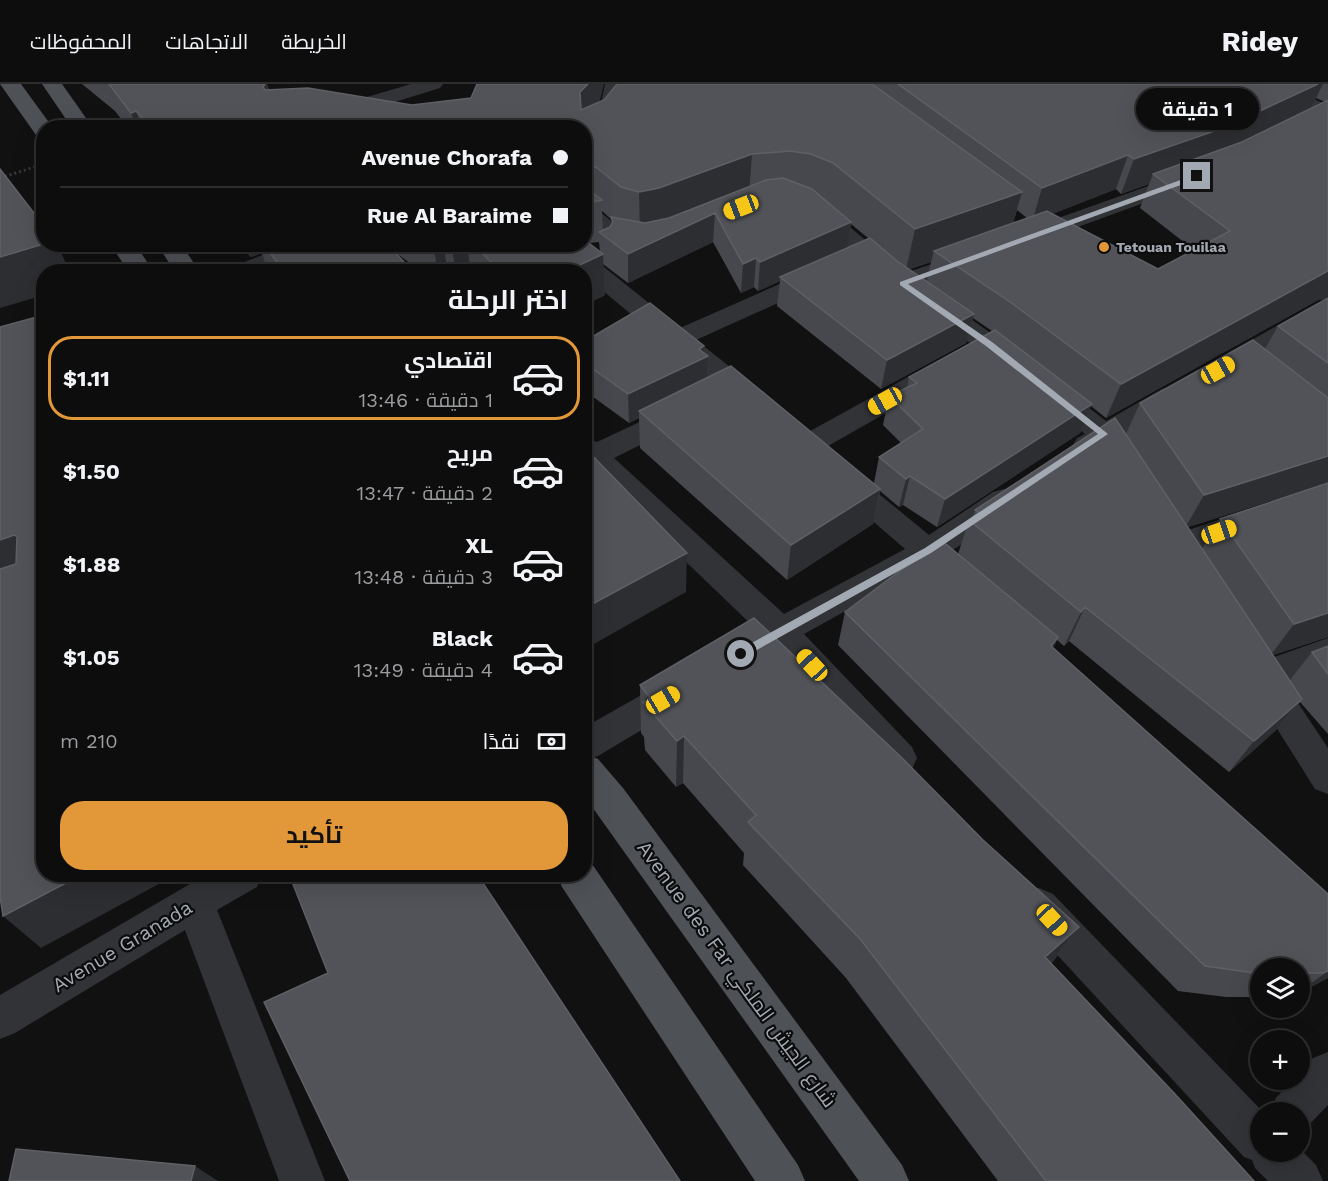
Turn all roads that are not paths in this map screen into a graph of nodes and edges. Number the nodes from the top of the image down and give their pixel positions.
1 (10, 84) edge
2 (52, 84) edge
3 (433, 84) edge
4 (615, 84) edge
5 (1269, 86) edge
6 (1322, 117) edge
7 (37, 120) edge
8 (77, 120) edge
9 (317, 120) edge
10 (592, 138) edge
11 (1207, 173) edge
12 (787, 198) edge
13 (592, 217) edge
14 (669, 236) edge
15 (621, 241) junction
16 (292, 252) edge
17 (849, 262) junction
18 (262, 264) edge
19 (570, 264) edge
20 (592, 279) edge
21 (902, 283) junction
22 (1328, 308) edge
23 (677, 339) junction
24 (968, 356) junction
25 (736, 385) junction
26 (1104, 434) junction
27 (804, 447) junction
28 (592, 451) edge
29 (592, 455) edge
30 (1065, 460) edge
31 (1026, 486) edge
32 (1138, 486) edge
33 (1328, 495) edge
34 (1176, 546) edge
35 (928, 551) junction
36 (982, 597) edge
37 (780, 631) junction
38 (1328, 652) edge
39 (739, 656) edge
40 (698, 680) edge
41 (592, 742) edge
42 (592, 778) edge
43 (918, 778) edge
44 (1328, 778) edge
45 (230, 882) edge
46 (581, 882) edge
47 (1016, 882) edge
48 (195, 903) junction
49 (1, 1006) edge
50 (1328, 1073) edge
51 (1301, 1102) edge
52 (1250, 1130) edge
53 (1281, 1162) edge
54 (302, 1181) edge
55 (782, 1181) edge
56 (886, 1181) edge
57 (1300, 1181) edge

1 - 7 main road
2 - 8 main road
3 - 9 street
4 - 10 street
5 - 6 street
11 - 21 street
12 - 17 street
13 - 15 street
14 - 15 street
15 - 19 street
16 - 18 street
17 - 21 street
17 - 23 street
20 - 23 street
21 - 24 street
22 - 26 street
23 - 25 street
24 - 26 street
24 - 27 street
25 - 27 street
25 - 28 street
26 - 30 street
26 - 32 street
27 - 35 street
29 - 37 street
31 - 35 street
33 - 34 street
35 - 36 street
35 - 37 street
37 - 39 street
37 - 43 street
38 - 44 street
40 - 41 street
42 - 56 main road, Avenue des Far شارع الجيش الملكي
45 - 48 street, Avenue Granada
46 - 55 main road
47 - 52 street
48 - 49 street, Avenue Granada
48 - 54 street
50 - 51 street
53 - 57 street

